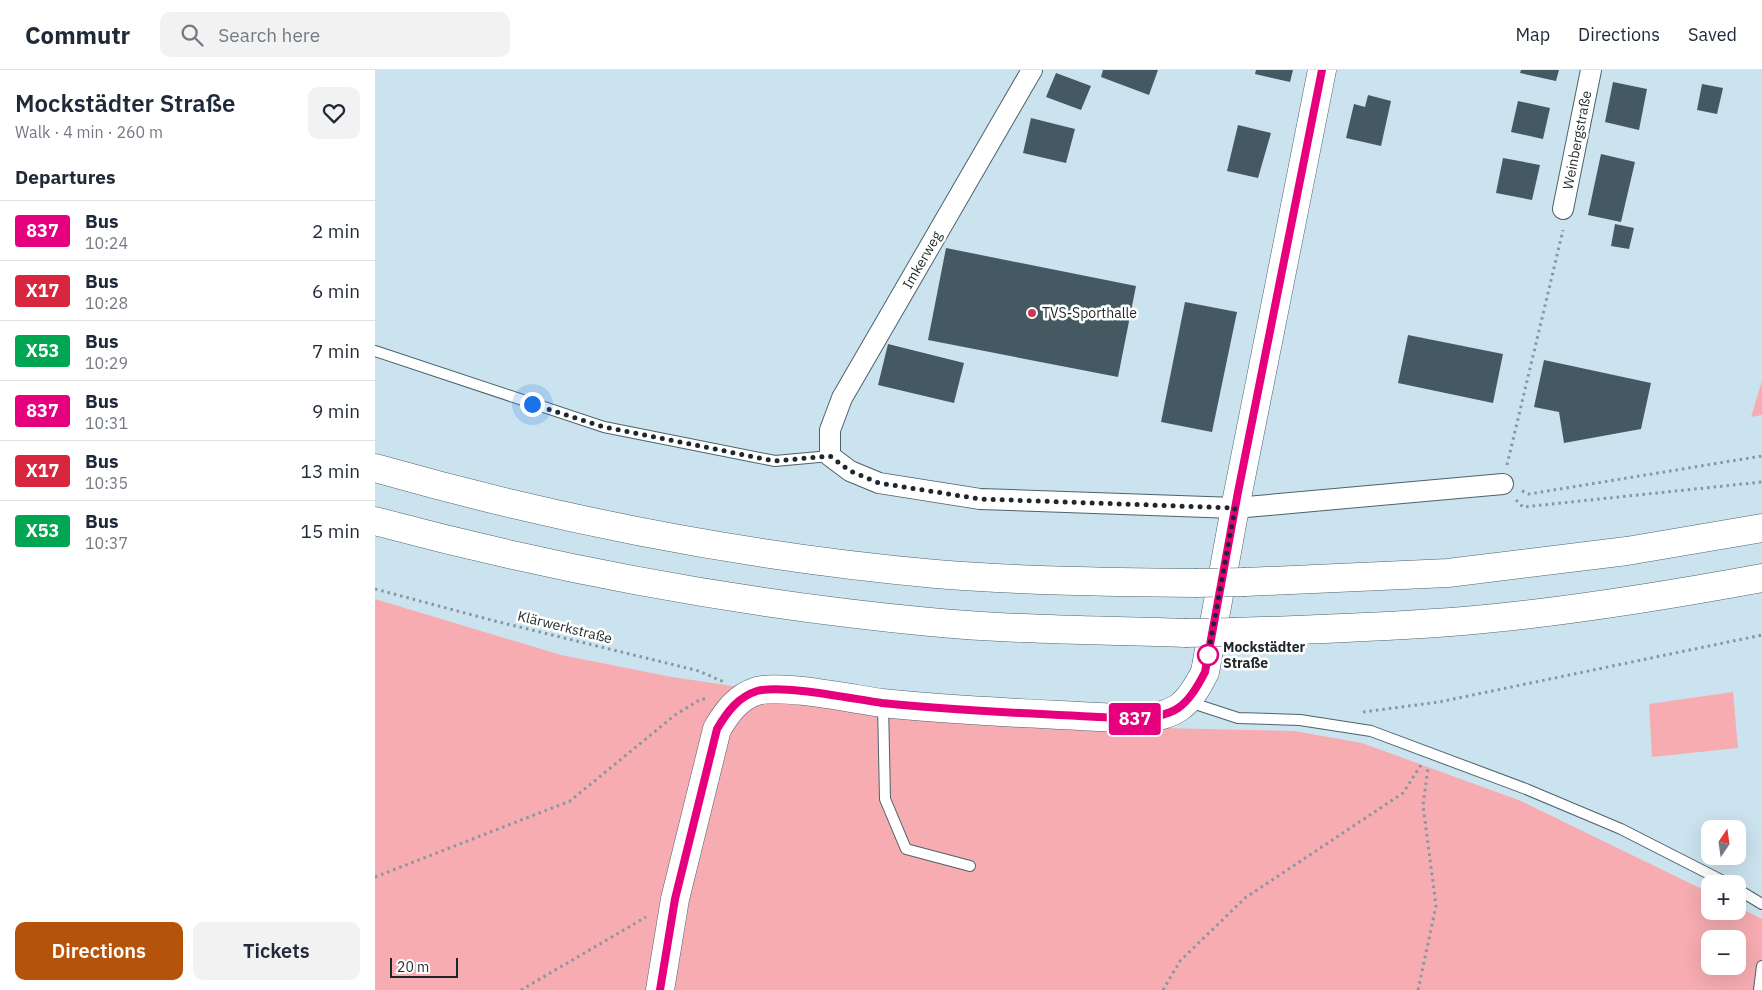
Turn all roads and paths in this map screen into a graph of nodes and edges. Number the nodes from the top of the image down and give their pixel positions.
1 (1032, 70) edge
2 (1322, 70) edge
3 (1591, 70) edge
4 (1563, 209) joint
5 (375, 351) edge
6 (830, 456) junction
7 (1762, 456) edge
8 (375, 468) edge
9 (1762, 482) edge
10 (1503, 484) junction
11 (1235, 508) junction
12 (375, 520) edge
13 (1762, 528) edge
14 (1762, 578) edge
15 (375, 589) edge
16 (1762, 635) edge
17 (743, 698) junction
18 (1186, 701) junction
19 (883, 703) junction
20 (1360, 712) dead end
21 (1429, 754) junction
22 (970, 866) dead end
23 (1712, 875) edge
24 (375, 877) edge
25 (1746, 894) edge
26 (675, 899) junction
27 (1762, 904) edge
28 (1762, 966) edge
29 (521, 990) edge
30 (660, 990) edge
31 (1163, 990) edge
32 (1418, 990) edge
33 (1759, 990) edge

1 - 6 street, Imkerweg
2 - 11 main road
3 - 4 street, Weinbergstraße
4 - 10 path
5 - 6 lane
6 - 11 street
7 - 10 path
8 - 13 main road, bridge
9 - 10 path
10 - 11 street
11 - 18 main road
12 - 14 main road, bridge
15 - 17 path, Klärwerkstraße
16 - 20 path
17 - 19 main road
17 - 24 path
17 - 26 main road
18 - 19 main road
18 - 21 lane
19 - 22 lane
21 - 23 lane
21 - 31 path
21 - 32 path
25 - 27 lane
26 - 29 path
26 - 30 main road
28 - 33 lane

